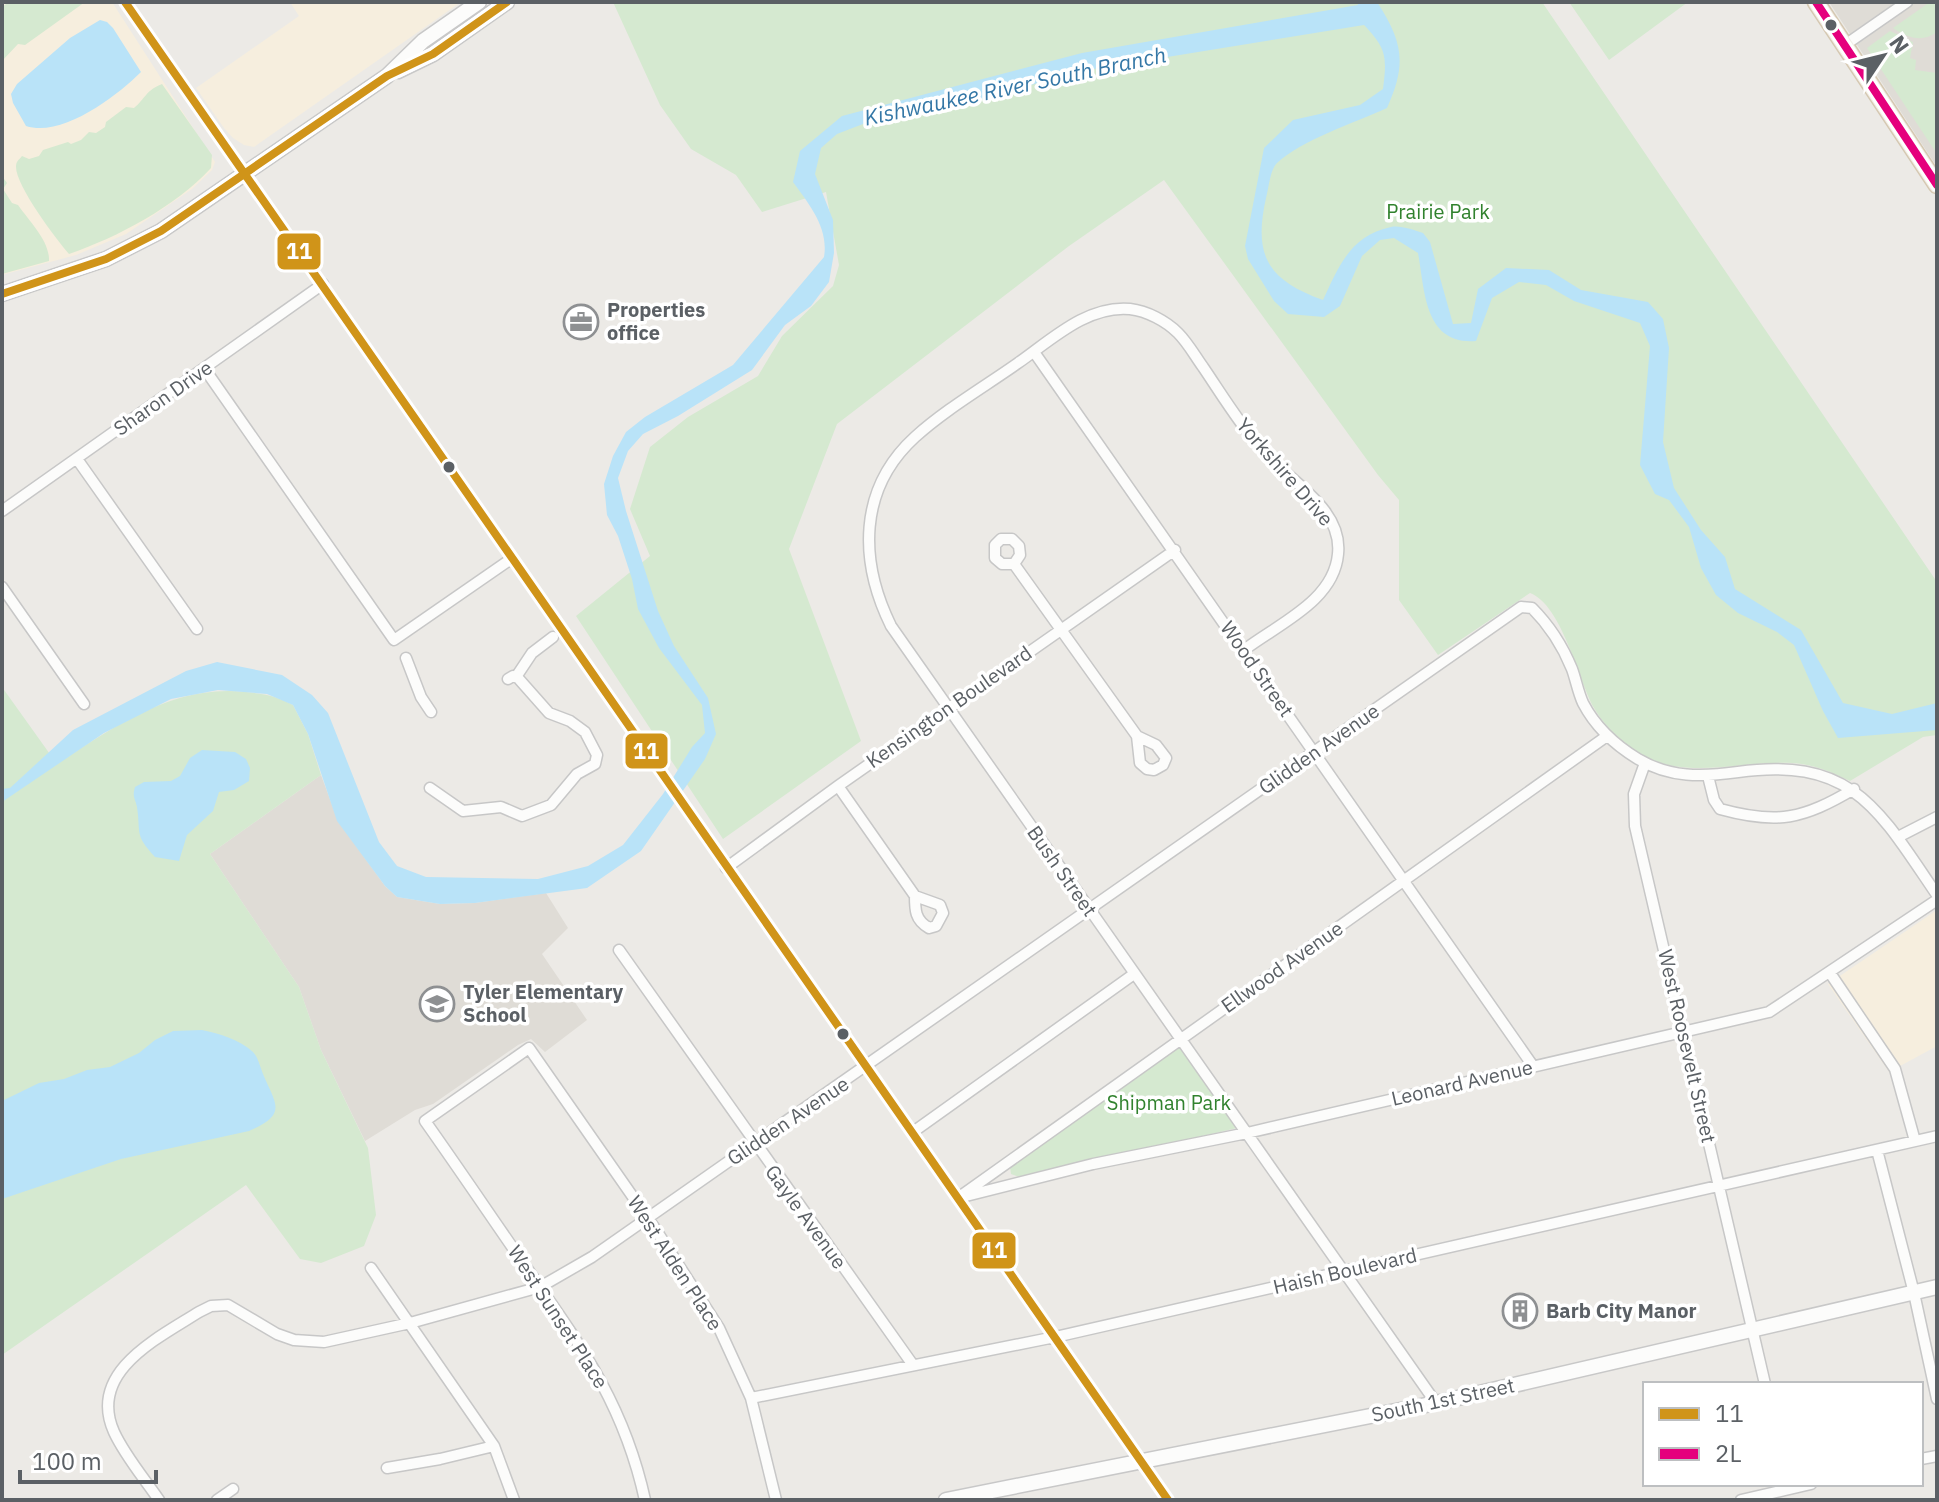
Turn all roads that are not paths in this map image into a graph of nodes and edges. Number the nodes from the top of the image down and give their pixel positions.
1 (125, 2) edge
2 (479, 2) edge
3 (507, 2) edge
4 (1816, 2) edge
5 (1907, 2) edge
6 (1845, 45) junction
7 (387, 76) junction
8 (247, 174) junction
9 (1937, 185) edge
10 (323, 284) junction
11 (2, 294) edge
12 (1034, 352) junction
13 (204, 368) junction
14 (77, 459) junction
15 (2, 511) edge
16 (1175, 550) junction
17 (511, 559) junction
18 (1014, 564) dead end
19 (2, 587) edge
20 (197, 629) dead end
21 (1060, 629) junction
22 (553, 637) dead end
23 (1244, 650) junction
24 (406, 658) dead end
25 (84, 704) dead end
26 (950, 708) junction
27 (431, 712) dead end
28 (1137, 736) dead end
29 (1607, 736) junction
30 (1315, 751) junction
31 (1645, 763) junction
32 (1708, 776) junction
33 (838, 786) junction
34 (430, 788) dead end
35 (1854, 789) junction
36 (1937, 817) edge
37 (1898, 837) junction
38 (726, 868) junction
39 (1404, 881) junction
40 (915, 896) dead end
41 (1937, 898) edge
42 (1089, 910) junction
43 (619, 950) dead end
44 (1830, 973) junction
45 (1134, 974) junction
46 (1684, 1033) junction
47 (1180, 1039) junction
48 (529, 1048) joint
49 (867, 1066) junction
50 (1533, 1066) junction
51 (913, 1132) junction
52 (1247, 1133) junction
53 (1937, 1136) edge
54 (1915, 1141) junction
55 (754, 1143) junction
56 (1877, 1150) junction
57 (1720, 1186) junction
58 (958, 1198) junction
59 (648, 1218) junction
60 (371, 1268) dead end
61 (1342, 1271) junction
62 (540, 1287) junction
63 (1937, 1287) edge
64 (1914, 1293) junction
65 (410, 1323) junction
66 (1753, 1330) junction
67 (1055, 1337) junction
68 (913, 1365) junction
69 (1765, 1382) edge
70 (751, 1398) junction
71 (1937, 1399) edge
72 (1436, 1403) junction
73 (494, 1446) junction
74 (1142, 1462) junction
75 (387, 1468) dead end
76 (233, 1489) dead end
77 (1788, 1491) edge
78 (1021, 1493) edge
79 (159, 1500) edge
80 (217, 1500) edge
81 (514, 1500) edge
82 (645, 1500) edge
83 (776, 1500) edge
84 (946, 1500) edge
85 (1168, 1500) edge
86 (1741, 1500) edge

1 - 8 street
2 - 7 street
3 - 7 street
4 - 6 main road
5 - 6 street
6 - 9 main road
7 - 8 street
8 - 10 street
8 - 11 street
10 - 13 street, Sharon Drive
10 - 17 street
12 - 16 street, Wood Street
12 - 23 street, Yorkshire Drive
12 - 26 street, Bush Street
13 - 14 street, Sharon Drive
13 - 17 street
14 - 15 street, Sharon Drive
14 - 20 street
16 - 21 street, Kensington Boulevard
16 - 23 street, Wood Street
17 - 38 street
18 - 21 street
19 - 25 street
21 - 26 street, Kensington Boulevard
21 - 28 street
22 - 34 street
23 - 30 street, Wood Street
24 - 27 street
26 - 33 street, Kensington Boulevard
26 - 42 street, Bush Street
29 - 30 street, Glidden Avenue
29 - 31 street
29 - 39 street, Ellwood Avenue
30 - 39 street, Wood Street
30 - 42 street, Glidden Avenue
31 - 32 street
31 - 46 street, West Roosevelt Street
32 - 35 street
32 - 35 street
33 - 38 street, Kensington Boulevard
33 - 40 street
35 - 37 street
36 - 37 street
37 - 41 street
38 - 49 street
39 - 47 street, Ellwood Avenue
39 - 50 street, Wood Street
41 - 44 street, Leonard Avenue
42 - 45 street, Bush Street
42 - 49 street, Glidden Avenue
43 - 55 street, Gayle Avenue
44 - 46 street, Leonard Avenue
44 - 54 street
45 - 47 street, Bush Street
45 - 51 street
46 - 50 street, Leonard Avenue
46 - 57 street, West Roosevelt Street
47 - 52 street, Bush Street
47 - 58 street, Ellwood Avenue
48 - 59 street, West Alden Place
48 - 62 street, West Sunset Place
49 - 51 street
49 - 55 street, Glidden Avenue
50 - 52 street, Leonard Avenue
51 - 58 street
52 - 58 street, Leonard Avenue
52 - 61 street, Bush Street
53 - 54 street, Haish Boulevard
54 - 56 street, Haish Boulevard
55 - 59 street, Glidden Avenue
55 - 68 street, Gayle Avenue
56 - 57 street, Haish Boulevard
56 - 64 street
57 - 61 street, Haish Boulevard
57 - 66 street, West Roosevelt Street
58 - 67 street
59 - 62 street, Glidden Avenue
59 - 70 street, West Alden Place
60 - 65 street
61 - 67 street, Haish Boulevard
61 - 72 street, Bush Street
62 - 65 street, Glidden Avenue
62 - 82 street, West Sunset Place
63 - 64 street, South 1st Street
64 - 66 street, South 1st Street
64 - 71 street
65 - 73 street
65 - 79 street, Glidden Avenue
66 - 69 street, West Roosevelt Street
66 - 72 street, South 1st Street
67 - 68 street, Haish Boulevard
67 - 74 street
68 - 70 street, Haish Boulevard
70 - 83 street, West Alden Place
72 - 74 street, South 1st Street
73 - 75 street
73 - 81 street
74 - 78 street, South 1st Street
74 - 85 street
76 - 80 street
77 - 86 street
78 - 84 street, South 1st Street

